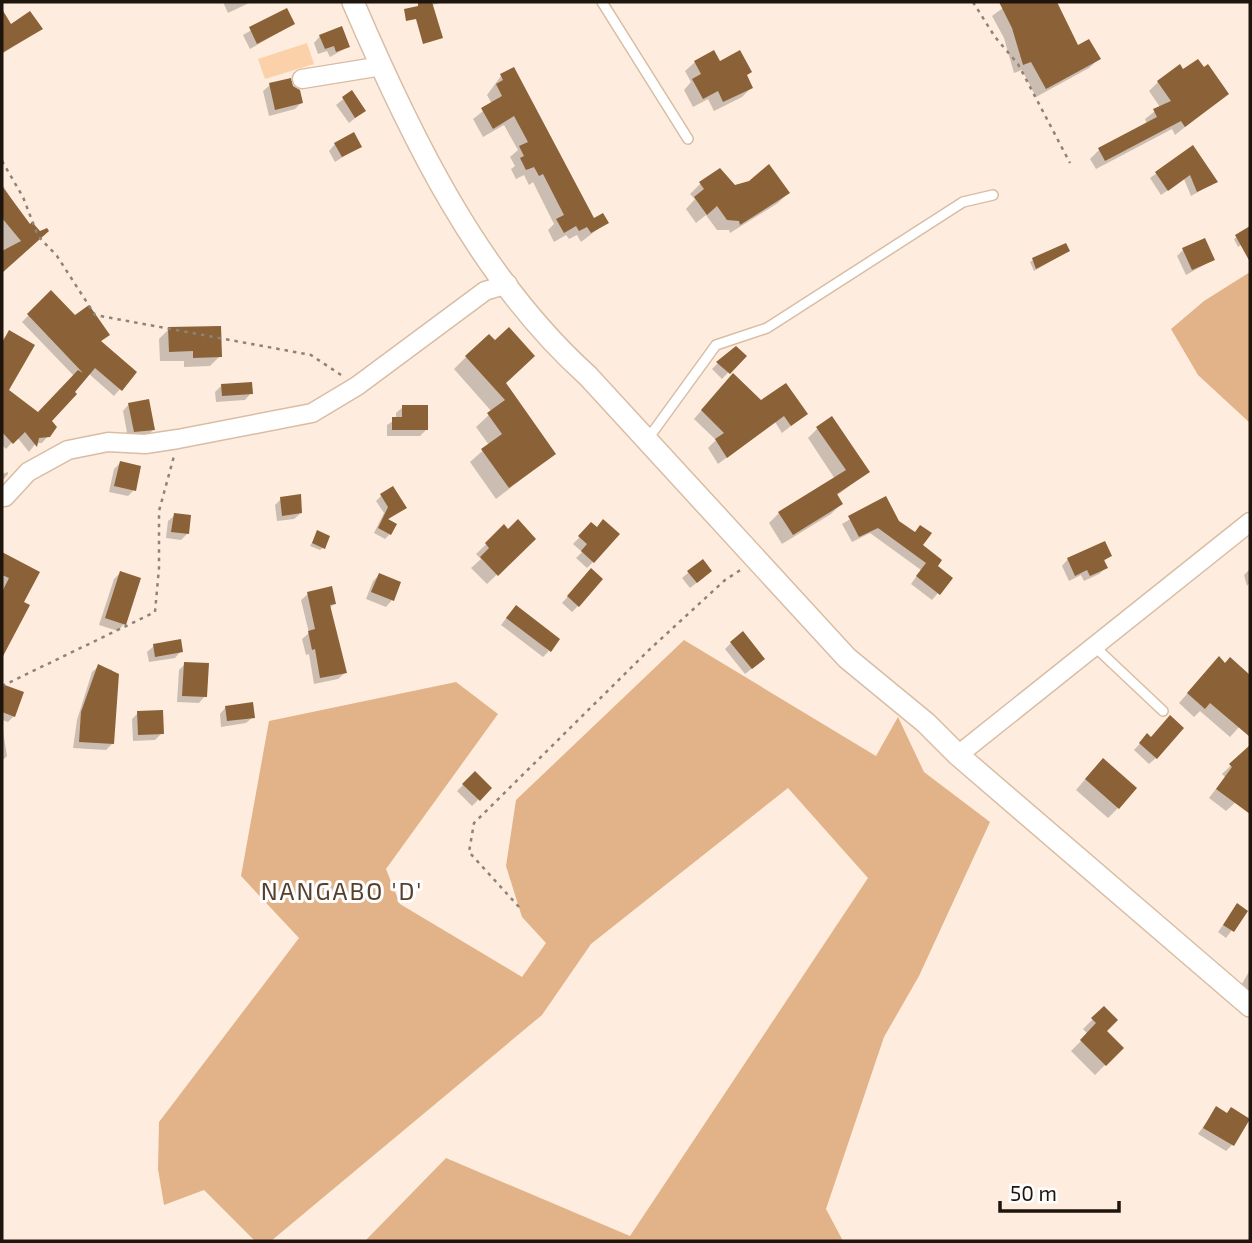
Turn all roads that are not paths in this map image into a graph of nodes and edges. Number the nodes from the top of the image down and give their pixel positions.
1 (353, 2) edge
2 (602, 2) edge
3 (382, 66) junction
4 (302, 79) dead end
5 (688, 139) dead end
6 (993, 195) dead end
7 (508, 284) junction
8 (647, 440) junction
9 (3, 499) edge
10 (1250, 522) edge
11 (1093, 645) junction
12 (1163, 711) dead end
13 (958, 755) junction
14 (1250, 1006) edge

1 - 3 street
2 - 5 lane
3 - 4 street
3 - 7 street
6 - 8 lane
7 - 8 street
7 - 9 street
8 - 13 street
10 - 11 street
11 - 12 lane
11 - 13 street
13 - 14 street

